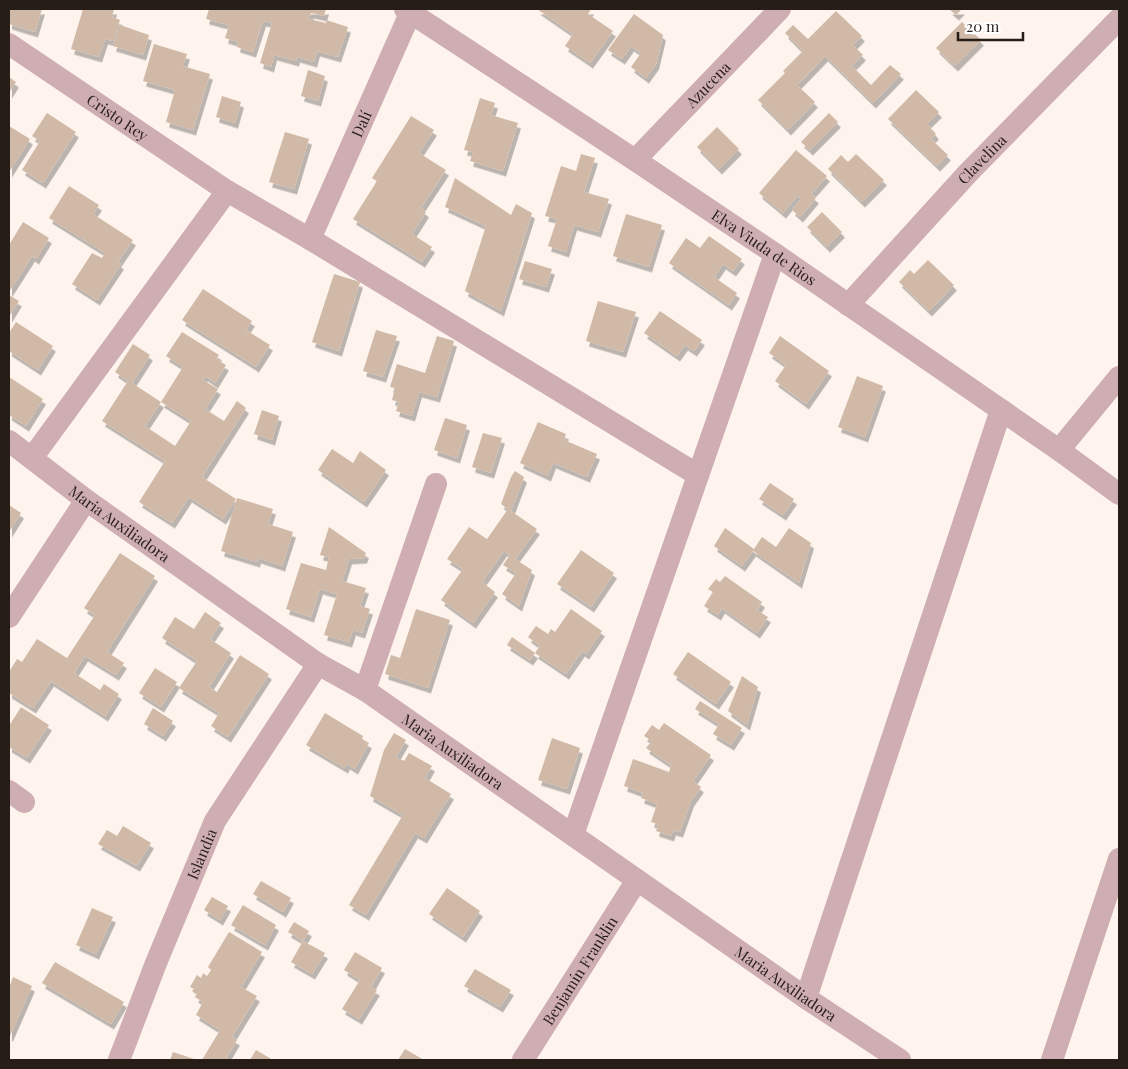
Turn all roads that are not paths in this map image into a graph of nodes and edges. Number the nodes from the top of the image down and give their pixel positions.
1 (780, 9) edge
2 (409, 10) edge
3 (1119, 19) edge
4 (9, 44) edge
5 (635, 160) junction
6 (227, 191) junction
7 (310, 239) junction
8 (775, 254) junction
9 (848, 304) junction
10 (1119, 377) edge
11 (1001, 410) junction
12 (9, 441) edge
13 (1059, 450) junction
14 (32, 458) junction
15 (698, 475) junction
16 (436, 484) dead end
17 (1119, 494) edge
18 (86, 500) junction
19 (9, 617) edge
20 (318, 664) junction
21 (365, 690) junction
22 (573, 835) junction
23 (1119, 859) edge
24 (637, 880) junction
25 (806, 998) junction
26 (874, 1053) edge
27 (119, 1060) edge
28 (523, 1060) edge
29 (900, 1060) edge
30 (1052, 1060) edge

1 - 5 street, Azucena
2 - 5 street, Elva Viuda de Rios
2 - 7 street, Dalí
3 - 9 street, Clavelina
4 - 6 street, Cristo Rey
5 - 8 street, Elva Viuda de Rios
6 - 7 street, Cristo Rey
6 - 14 street
7 - 15 street, Cristo Rey
8 - 9 street, Elva Viuda de Rios
8 - 15 street
9 - 11 street, Elva Viuda de Rios
10 - 13 street
11 - 13 street, Elva Viuda de Rios
11 - 25 street
12 - 14 street, Maria Auxiliadora
13 - 17 street, Elva Viuda de Rios
14 - 18 street, Maria Auxiliadora
15 - 22 street
16 - 21 street
18 - 19 street
18 - 20 street, Maria Auxiliadora
20 - 21 street, Maria Auxiliadora
20 - 27 street, Islandia
21 - 22 street, Maria Auxiliadora
22 - 24 street, Maria Auxiliadora
23 - 30 street
24 - 25 street, Maria Auxiliadora
24 - 28 street, Benjamín Franklin
25 - 26 street, Maria Auxiliadora
26 - 29 street, Maria Auxiliadora

